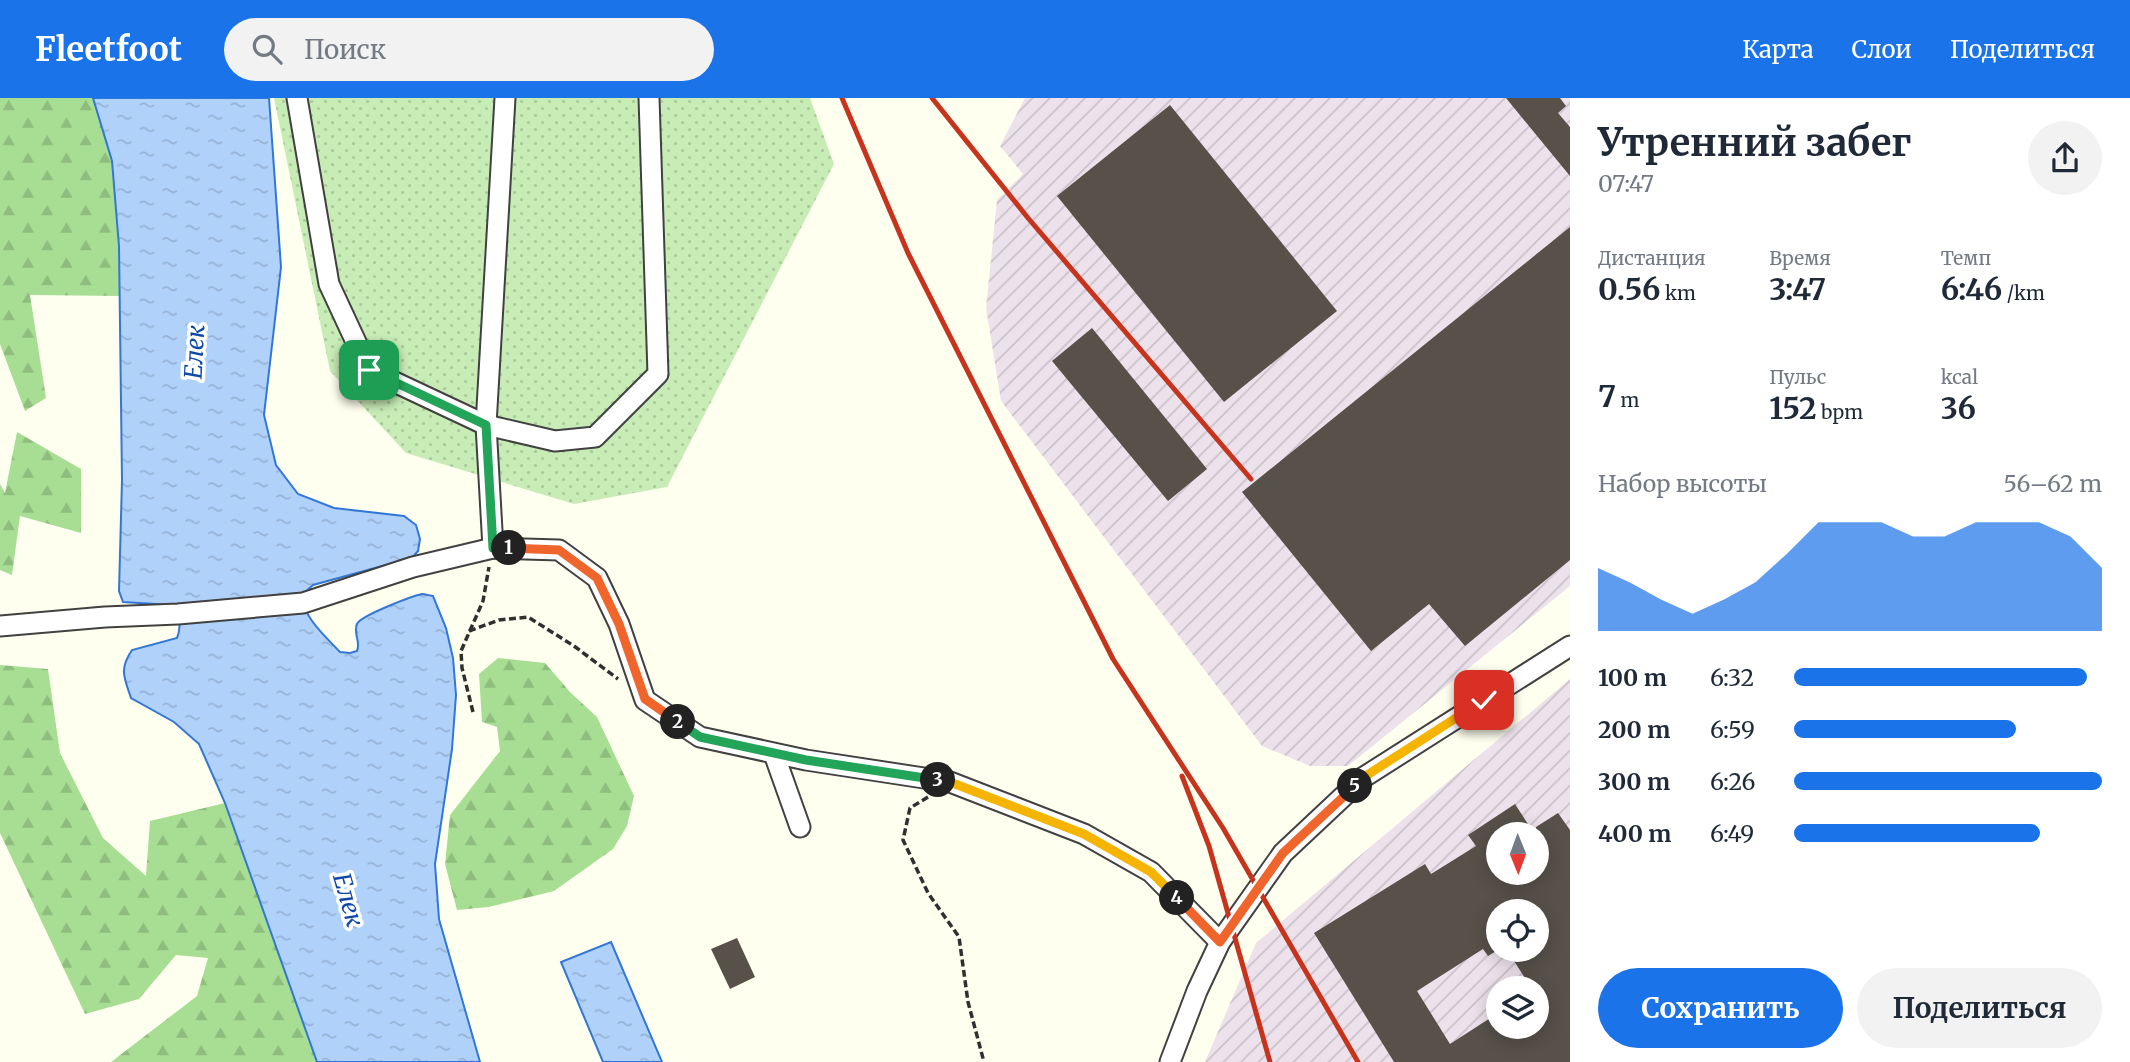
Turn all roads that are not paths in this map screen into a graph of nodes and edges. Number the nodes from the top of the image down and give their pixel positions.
1 (297, 98) edge
2 (505, 98) edge
3 (649, 98) edge
4 (486, 425) junction
5 (493, 548) junction
6 (0, 626) edge
7 (1570, 646) edge
8 (774, 754) junction
9 (800, 827) dead end
10 (1220, 942) junction
11 (1170, 1062) edge

1 - 4 street
2 - 4 street
3 - 4 street
4 - 5 street
5 - 6 street
5 - 8 street
7 - 10 street
8 - 9 street
8 - 10 street
10 - 11 street

